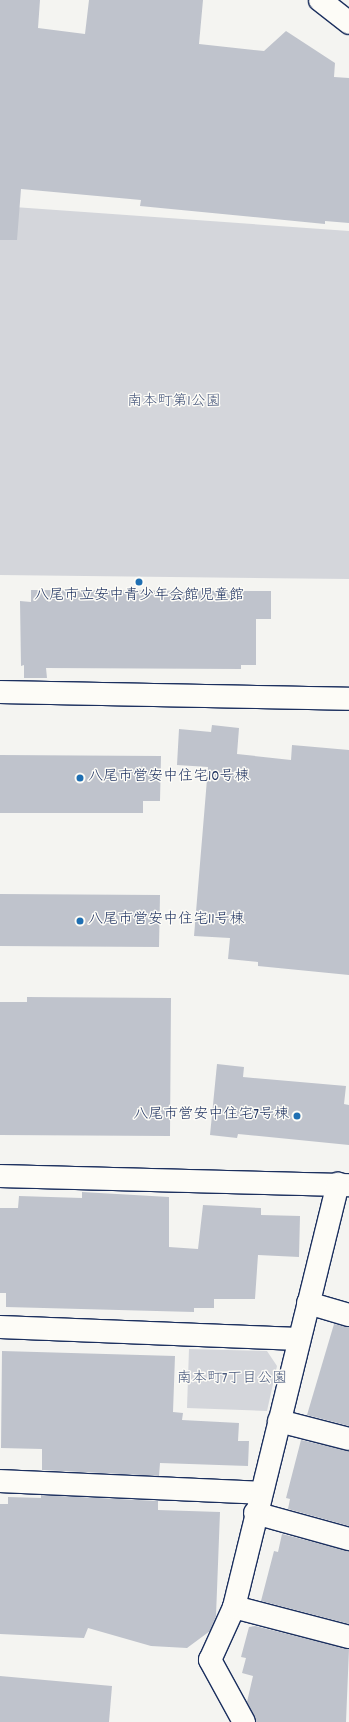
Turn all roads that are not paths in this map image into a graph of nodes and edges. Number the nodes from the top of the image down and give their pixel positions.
1 (320, 0) edge
2 (349, 23) edge
3 (0, 692) edge
4 (349, 699) edge
5 (0, 1176) edge
6 (344, 1185) edge
7 (308, 1303) junction
8 (349, 1315) edge
9 (0, 1328) edge
10 (299, 1339) junction
11 (278, 1421) junction
12 (349, 1440) edge
13 (0, 1480) edge
14 (258, 1503) junction
15 (349, 1539) edge
16 (234, 1607) junction
17 (349, 1637) edge
18 (244, 1722) edge

1 - 2 street
3 - 4 street
5 - 6 street
6 - 7 street
7 - 8 street
7 - 10 street
9 - 10 street
10 - 11 street
11 - 12 street
11 - 14 street
13 - 14 street
14 - 15 street
14 - 16 street
16 - 17 street
16 - 18 street

